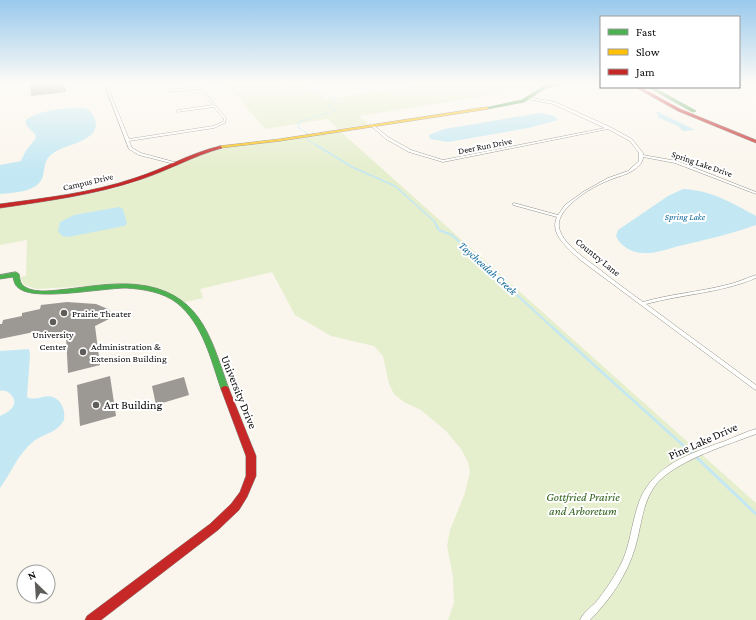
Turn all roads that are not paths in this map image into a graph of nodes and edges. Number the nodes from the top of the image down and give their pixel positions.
1 (117, 112) edge
2 (220, 112) edge
3 (457, 112) edge
4 (574, 112) edge
5 (684, 112) edge
6 (697, 112) edge
7 (371, 125) junction
8 (609, 128) junction
9 (756, 136) edge
10 (128, 140) junction
11 (756, 142) edge
12 (641, 156) junction
13 (177, 164) junction
14 (756, 192) edge
15 (514, 204) dead end
16 (0, 206) edge
17 (558, 216) junction
18 (756, 276) edge
19 (0, 277) edge
20 (643, 303) junction
21 (756, 388) edge
22 (756, 431) edge
23 (91, 620) edge
24 (584, 620) edge

1 - 10 street
2 - 10 street
3 - 7 street, Campus Drive
4 - 8 street
5 - 11 street
6 - 9 street
7 - 8 street, Deer Run Drive
7 - 13 street, Campus Drive
8 - 12 street
10 - 13 street
12 - 14 street, Spring Lake Drive
12 - 17 street
13 - 16 street, Campus Drive
15 - 17 street
17 - 20 street, Country Lane
18 - 20 street
19 - 23 street, University Drive
20 - 21 street, Country Lane
22 - 24 street, Pine Lake Drive

